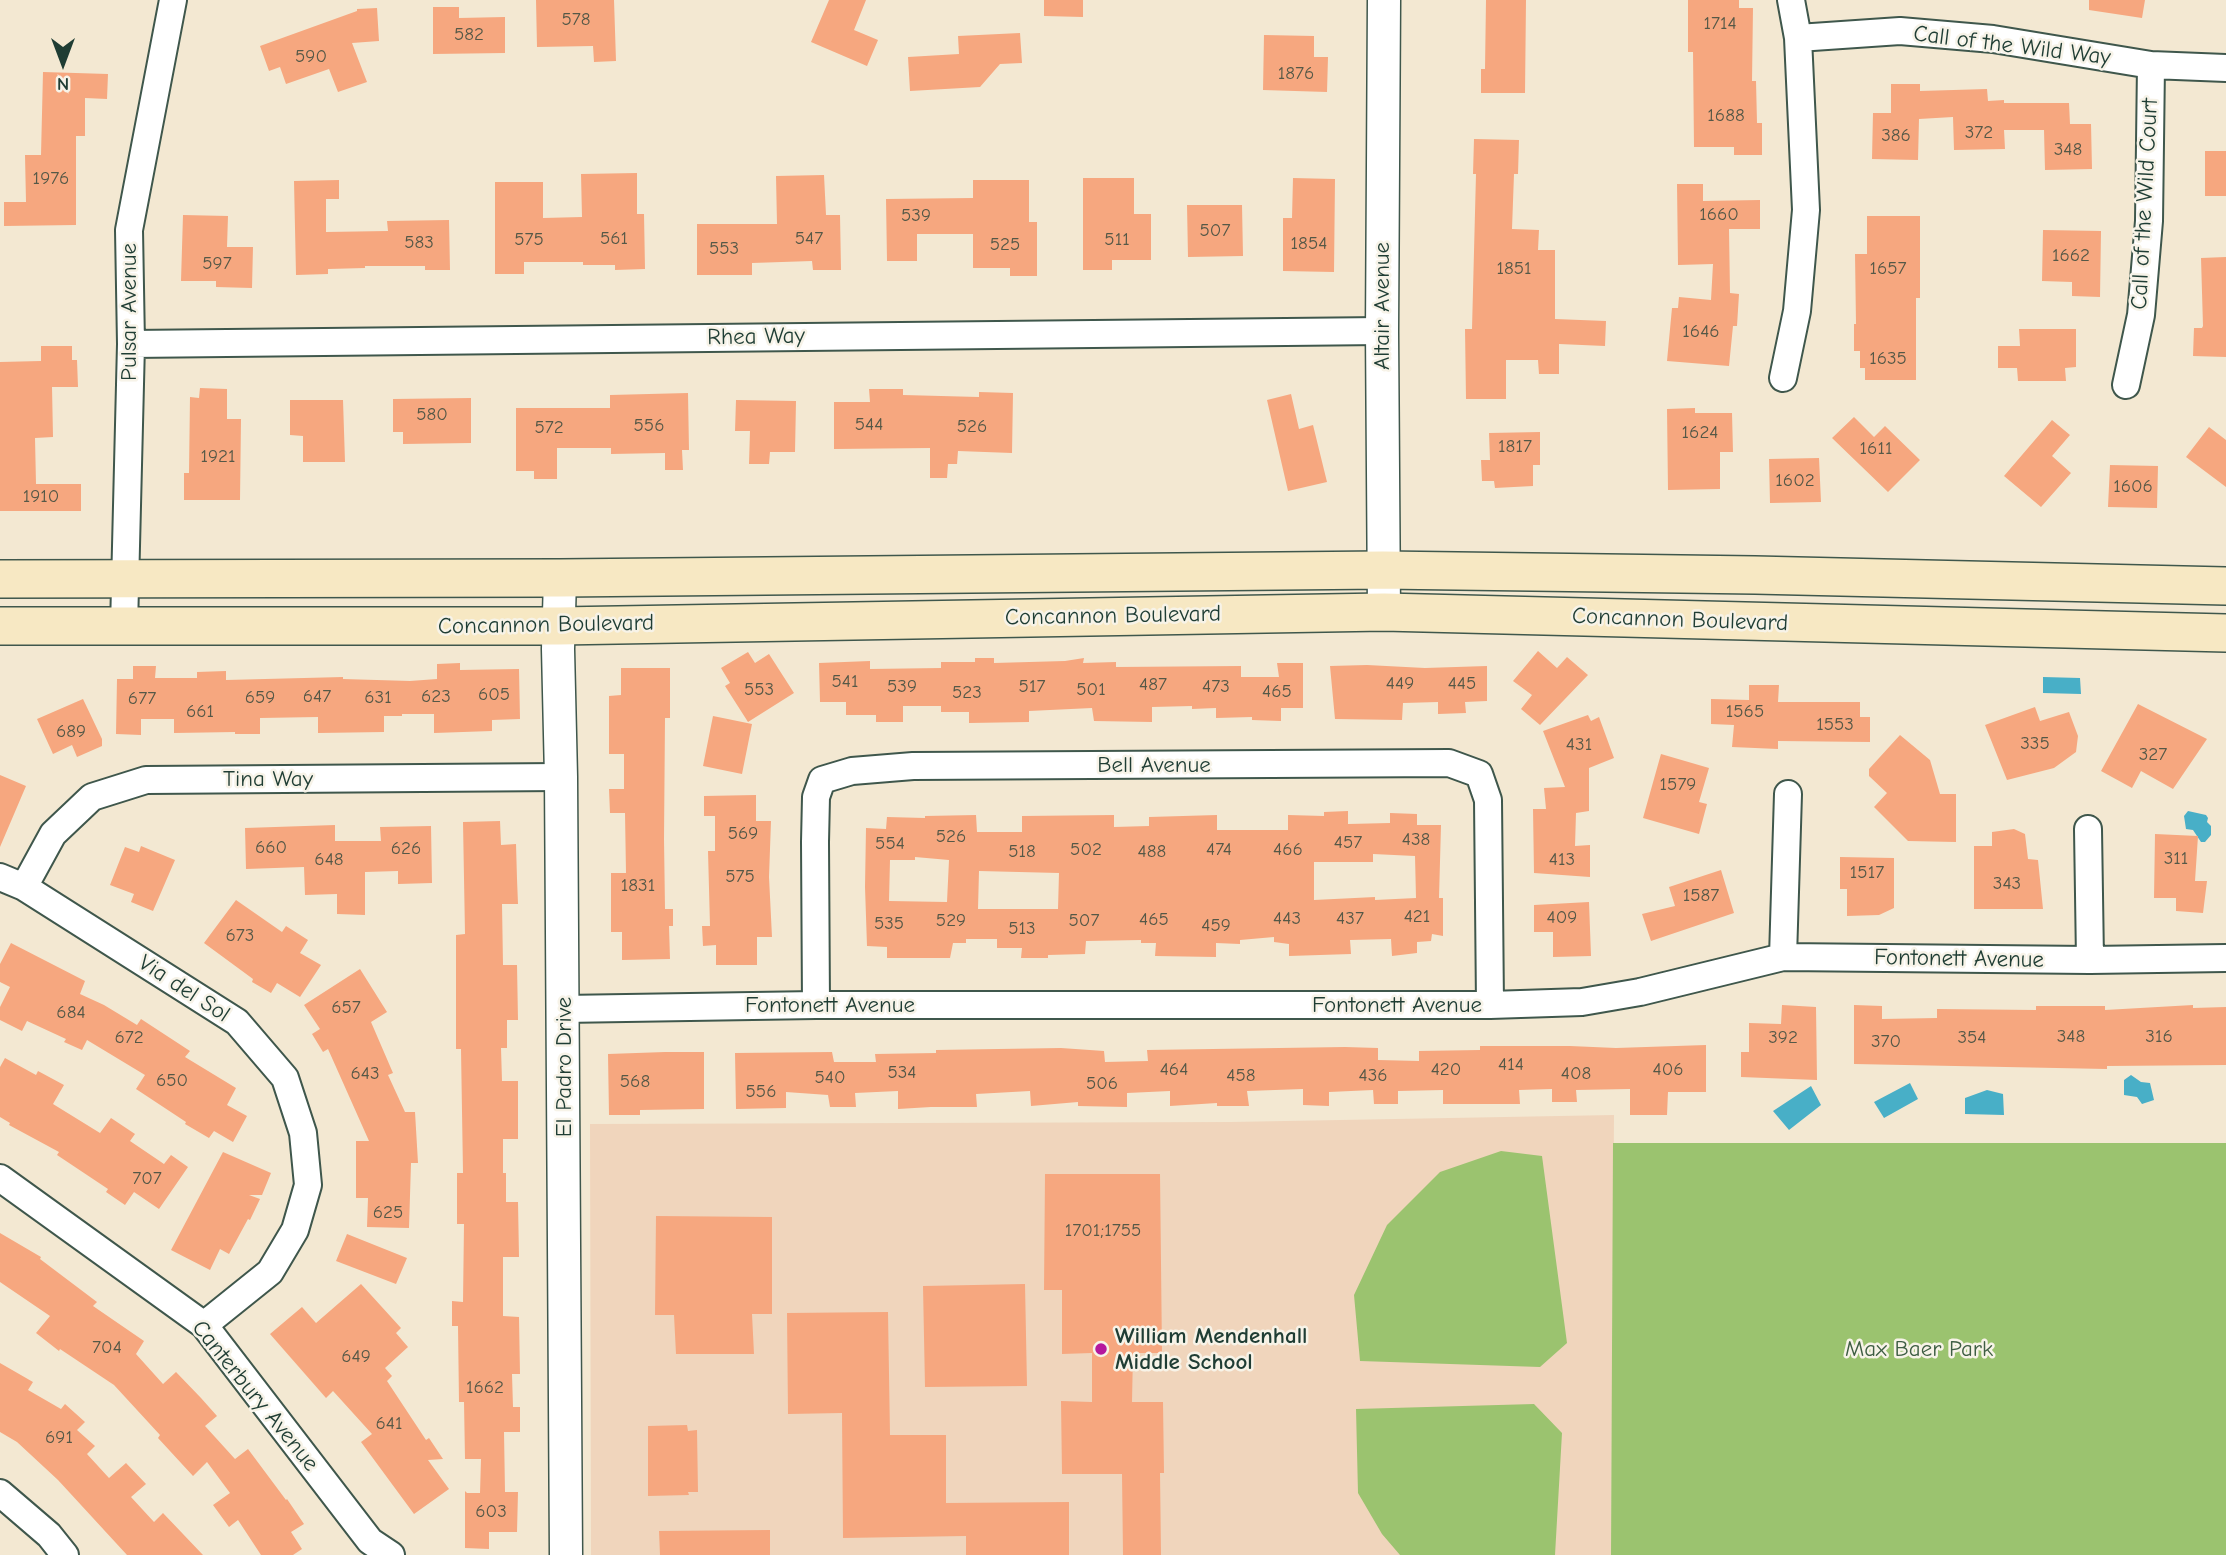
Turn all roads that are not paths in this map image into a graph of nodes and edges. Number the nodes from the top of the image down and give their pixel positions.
1 (173, 0) edge
2 (1384, 0) edge
3 (1791, 0) edge
4 (1798, 38) junction
5 (2151, 65) junction
6 (2226, 68) edge
7 (1382, 331) junction
8 (131, 344) junction
9 (1783, 378) dead end
10 (2126, 385) dead end
11 (1383, 570) junction
12 (560, 578) junction
13 (0, 579) edge
14 (124, 580) junction
15 (2226, 586) edge
16 (1384, 612) junction
17 (0, 626) edge
18 (559, 626) junction
19 (124, 627) junction
20 (2226, 633) edge
21 (561, 777) junction
22 (1788, 794) dead end
23 (2088, 828) dead end
24 (12, 882) edge
25 (1783, 957) junction
26 (2226, 958) edge
27 (2090, 960) junction
28 (816, 1005) junction
29 (1490, 1005) junction
30 (563, 1009) junction
31 (0, 1178) edge
32 (204, 1325) junction
33 (0, 1493) edge
34 (65, 1555) edge
35 (391, 1555) edge
36 (566, 1555) edge

1 - 8 street, Pulsar Avenue
2 - 7 street, Altair Avenue
3 - 4 street
4 - 5 street, Call of the Wild Way
4 - 9 street
5 - 6 street, Call of the Wild Way
5 - 10 street, Call of the Wild Court
7 - 8 street, Rhea Way
7 - 11 street, Altair Avenue
8 - 14 street, Pulsar Avenue
11 - 12 main road, Concannon Boulevard
11 - 15 main road, Concannon Boulevard
11 - 16 street, Altair Avenue
12 - 14 main road, Concannon Boulevard
12 - 18 street, El Padro Drive
13 - 14 main road, Concannon Boulevard
14 - 19 street, Pulsar Avenue
16 - 18 main road, Concannon Boulevard
16 - 20 main road, Concannon Boulevard
17 - 19 main road, Concannon Boulevard
18 - 19 main road, Concannon Boulevard
18 - 21 street, El Padro Drive
21 - 24 street, Tina Way
21 - 30 street, El Padro Drive
22 - 25 street
23 - 27 street
24 - 32 street, Via del Sol
25 - 27 street, Fontonett Avenue
25 - 29 street, Fontonett Avenue
26 - 27 street, Fontonett Avenue
28 - 29 street, Fontonett Avenue
28 - 29 street, Bell Avenue
28 - 30 street, Fontonett Avenue
30 - 36 street, El Padro Drive
31 - 32 street, Canterbury Avenue
32 - 35 street, Canterbury Avenue
33 - 34 street

